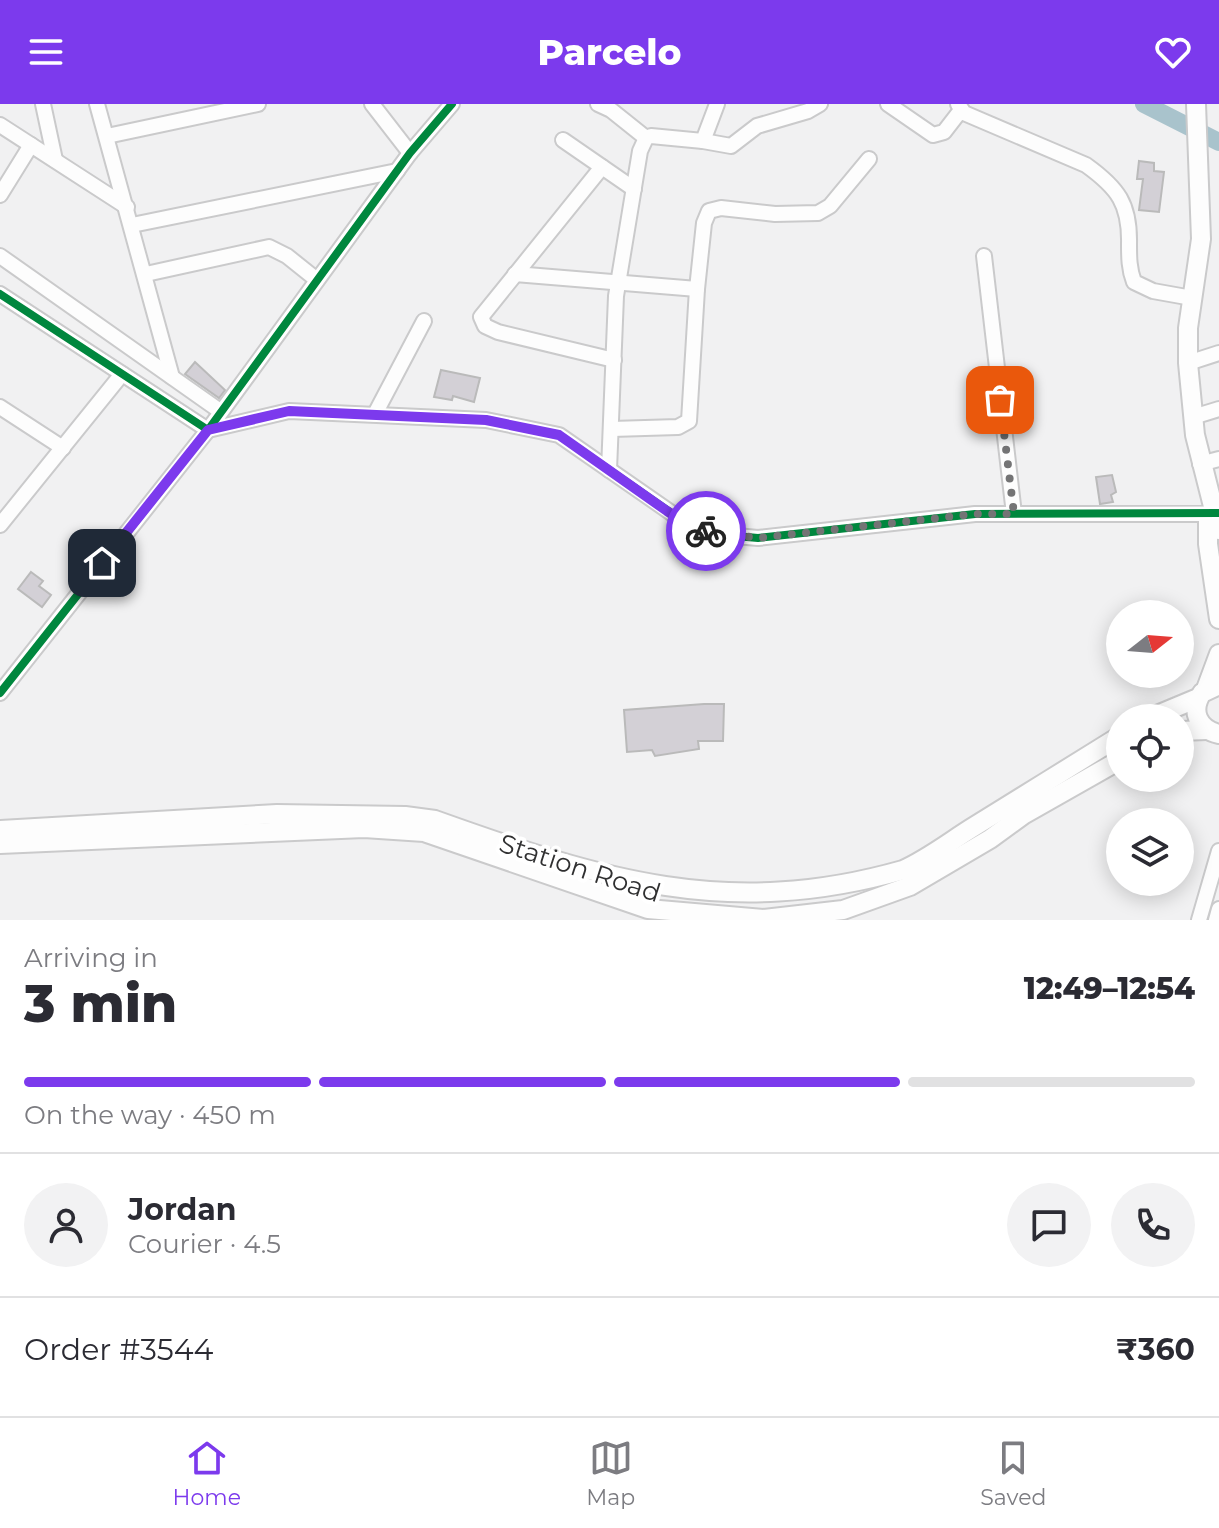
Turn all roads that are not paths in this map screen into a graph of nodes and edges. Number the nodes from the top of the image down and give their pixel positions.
1 (43, 104) edge
2 (97, 104) edge
3 (258, 104) edge
4 (372, 104) edge
5 (452, 104) edge
6 (598, 104) edge
7 (717, 104) edge
8 (820, 104) edge
9 (888, 104) edge
10 (1196, 105) edge
11 (960, 107) edge
12 (0, 125) edge
13 (107, 136) junction
14 (646, 138) junction
15 (563, 140) dead end
16 (703, 141) junction
17 (31, 145) junction
18 (410, 153) junction
19 (869, 159) dead end
20 (55, 160) junction
21 (602, 167) junction
22 (397, 171) junction
23 (634, 189) junction
24 (0, 195) edge
25 (127, 207) junction
26 (132, 225) junction
27 (0, 256) edge
28 (984, 256) dead end
29 (146, 274) junction
30 (515, 274) junction
31 (317, 280) junction
32 (618, 283) junction
33 (697, 289) junction
34 (0, 294) edge
35 (1192, 298) junction
36 (424, 321) dead end
37 (1219, 353) edge
38 (614, 360) junction
39 (1188, 363) junction
40 (122, 374) junction
41 (172, 377) junction
42 (0, 407) edge
43 (1219, 409) edge
44 (220, 411) junction
45 (375, 414) junction
46 (1193, 417) junction
47 (612, 429) junction
48 (208, 430) junction
49 (63, 448) junction
50 (1219, 459) edge
51 (1200, 464) junction
52 (609, 470) junction
53 (1014, 514) junction
54 (1214, 515) edge
55 (0, 525) edge
56 (1219, 619) edge
57 (1219, 654) edge
58 (1208, 690) edge
59 (0, 693) edge
60 (1179, 704) edge
61 (1194, 732) edge
62 (1216, 734) edge
63 (1106, 745) edge
64 (1106, 768) edge
65 (405, 823) junction
66 (0, 830) edge
67 (0, 844) edge
68 (1219, 851) edge
69 (632, 896) junction
70 (1219, 909) edge
71 (1199, 920) edge
72 (1216, 920) edge

1 - 20 street
2 - 13 street
3 - 13 street
4 - 18 street
5 - 18 street
6 - 14 street
7 - 16 street
8 - 16 street
9 - 11 street
10 - 35 main road
11 - 35 street
12 - 17 street
13 - 25 street
14 - 16 street
14 - 23 street
15 - 21 street
17 - 20 street
17 - 24 street
18 - 22 street
19 - 33 street
20 - 25 street
21 - 23 street
21 - 30 street
22 - 26 street
22 - 31 street
23 - 32 street
25 - 26 street
26 - 29 street
27 - 41 street
28 - 53 street
29 - 31 street
29 - 41 street
30 - 32 street
30 - 38 street
31 - 44 street
32 - 33 street
32 - 38 street
33 - 47 street
34 - 40 street
35 - 39 main road
36 - 45 street
37 - 39 street
38 - 47 street
39 - 46 main road
40 - 48 street
40 - 49 street
41 - 44 street
42 - 49 street
43 - 46 street
44 - 48 street
45 - 48 street
45 - 52 street
46 - 51 main road
47 - 52 street
48 - 59 street
49 - 55 street
50 - 51 street
51 - 54 main road
52 - 53 street
53 - 54 street
54 - 56 main road
57 - 58 main road
58 - 60 main road
58 - 62 main road
61 - 62 main road
63 - 69 main road, Station Road
64 - 69 main road, Station Road
65 - 66 main road, Station Road
65 - 67 main road, Station Road
65 - 69 main road, Station Road
68 - 71 street
70 - 72 street

